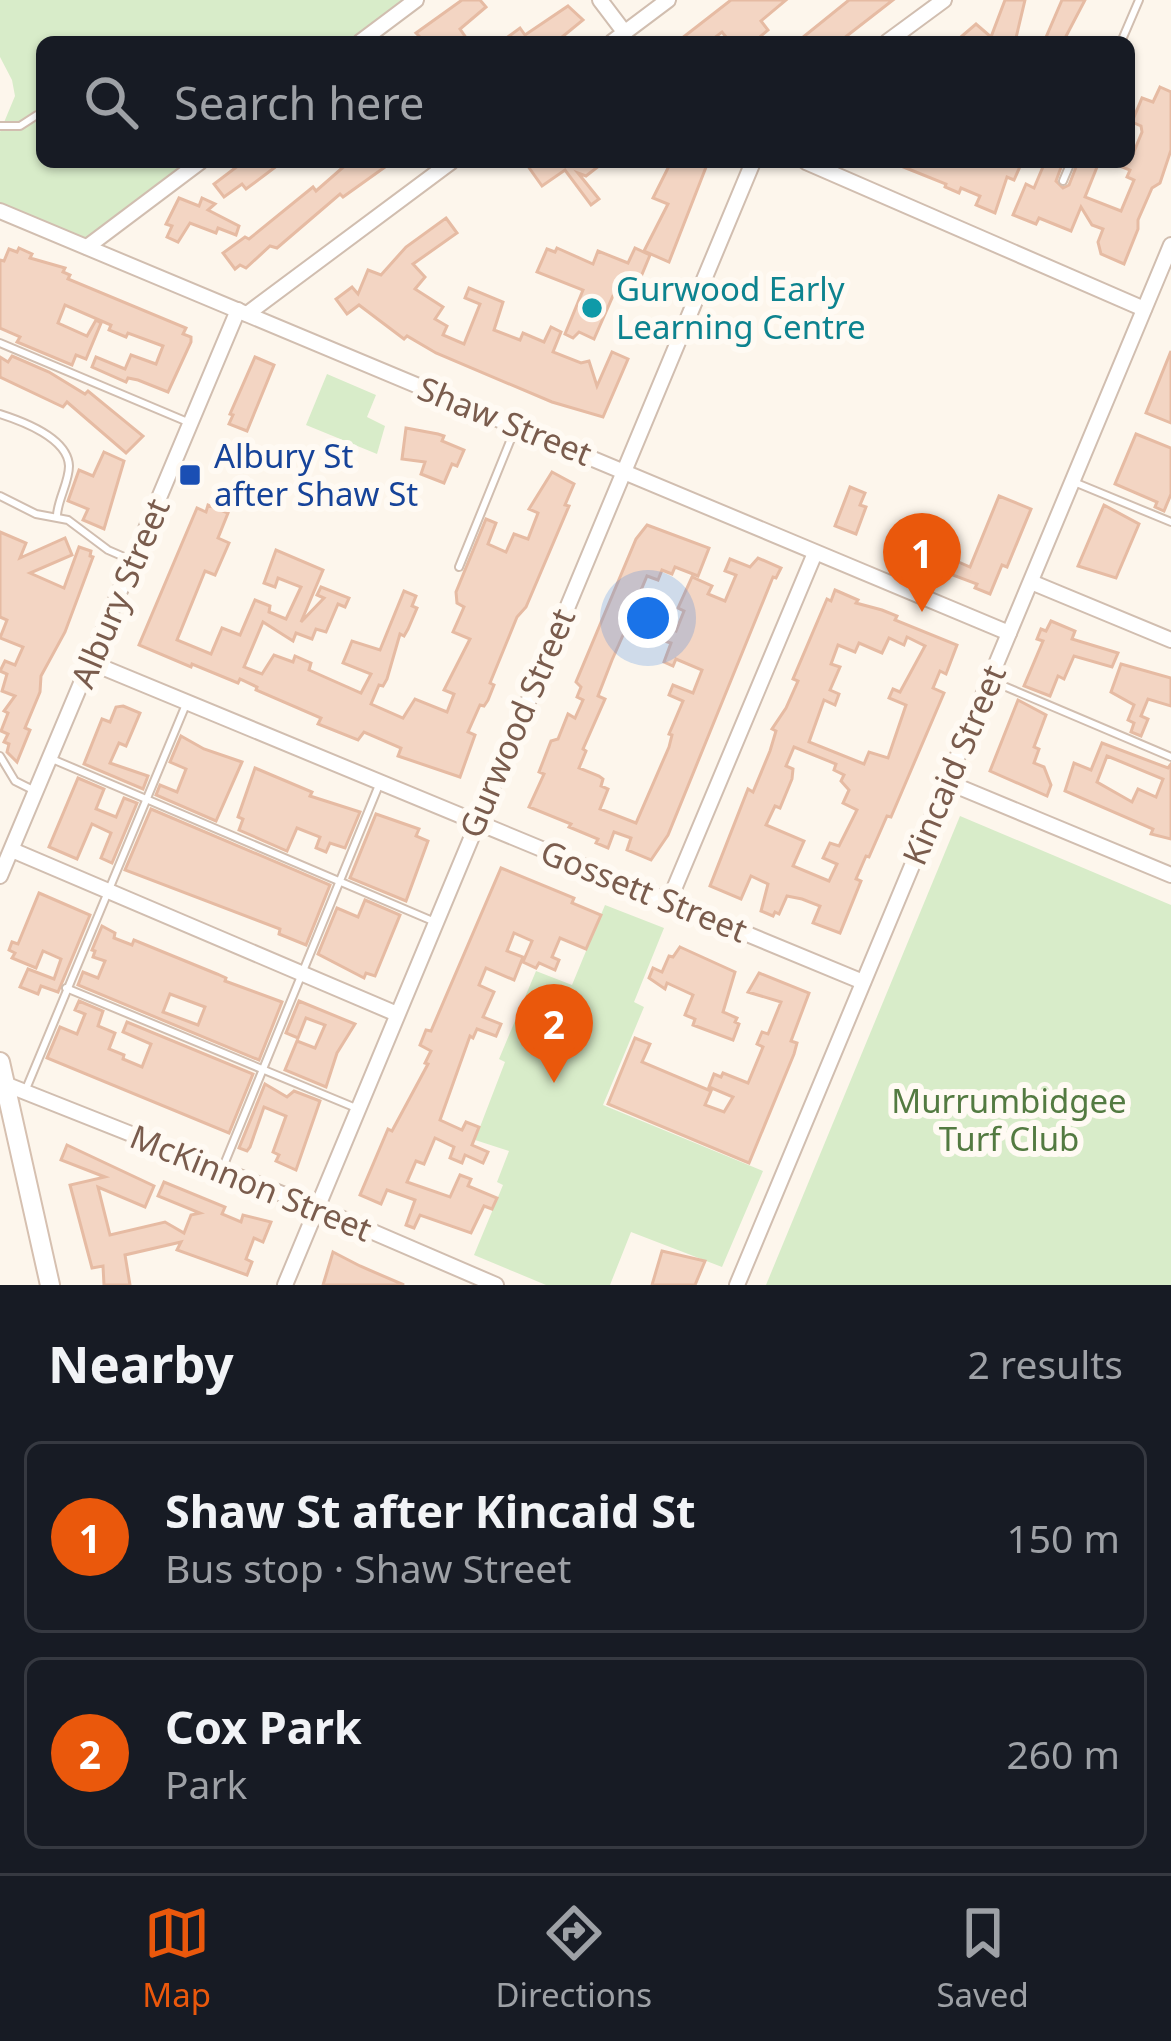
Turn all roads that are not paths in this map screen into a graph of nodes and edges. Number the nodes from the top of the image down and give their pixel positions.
1 (416, 0) edge
2 (600, 0) edge
3 (668, 0) edge
4 (944, 0) edge
5 (1139, 0) edge
6 (368, 36) edge
7 (618, 36) edge
8 (620, 36) edge
9 (895, 36) edge
10 (1124, 36) edge
11 (36, 116) edge
12 (0, 126) edge
13 (192, 168) edge
14 (443, 168) edge
15 (750, 168) edge
16 (820, 168) edge
17 (1069, 168) edge
18 (1064, 181) dead end
19 (0, 211) edge
20 (1171, 245) edge
21 (86, 247) junction
22 (1144, 309) junction
23 (243, 312) junction
24 (0, 343) edge
25 (0, 414) edge
26 (190, 422) junction
27 (517, 425) junction
28 (622, 469) junction
29 (1072, 482) junction
30 (0, 496) edge
31 (57, 515) junction
32 (1171, 522) edge
33 (815, 553) junction
34 (134, 561) junction
35 (459, 567) dead end
36 (1030, 582) junction
37 (1009, 633) junction
38 (1171, 640) edge
39 (92, 663) junction
40 (989, 680) junction
41 (187, 702) junction
42 (0, 756) edge
43 (1171, 757) edge
44 (50, 758) junction
45 (947, 782) junction
46 (380, 783) junction
47 (36, 791) junction
48 (145, 799) junction
49 (476, 821) junction
50 (11, 850) junction
51 (1171, 874) edge
52 (0, 876) edge
53 (341, 881) junction
54 (106, 892) junction
55 (669, 901) junction
56 (435, 922) junction
57 (301, 974) junction
58 (863, 982) junction
59 (65, 988) junction
60 (397, 1014) junction
61 (0, 1062) edge
62 (262, 1070) junction
63 (5, 1084) junction
64 (25, 1092) junction
65 (356, 1108) junction
66 (221, 1170) junction
67 (315, 1208) junction
68 (50, 1285) edge
69 (285, 1285) edge
70 (496, 1285) edge
71 (737, 1285) edge

1 - 6 street
2 - 7 street
3 - 8 street
4 - 9 street
5 - 10 lane
11 - 12 lane
13 - 21 street
14 - 23 street
15 - 28 street, Gurwood Street
16 - 22 street
17 - 18 lane
19 - 21 street, Shaw Street
20 - 22 street, Kincaid Street
21 - 23 street, Shaw Street
22 - 29 street, Kincaid Street
23 - 26 street, Albury Street
23 - 27 street, Shaw Street
24 - 26 lane
25 - 31 lane
26 - 34 street, Albury Street
27 - 28 street, Shaw Street
27 - 35 lane
28 - 33 street, Shaw Street
28 - 49 street, Gurwood Street
29 - 32 lane
29 - 36 street, Kincaid Street
30 - 31 lane
31 - 34 lane
33 - 37 street, Shaw Street
33 - 55 street
34 - 39 street, Albury Street
36 - 37 street, Kincaid Street
36 - 38 street
37 - 40 street, Kincaid Street
39 - 41 street, Gossett Street
39 - 44 street, Albury Street
40 - 43 lane
40 - 45 street, Kincaid Street
41 - 46 street, Gossett Street
41 - 48 lane
42 - 47 lane
44 - 47 street, Albury Street
44 - 48 lane
45 - 51 street
45 - 58 street, Kincaid Street
46 - 49 street, Gossett Street
46 - 53 lane
47 - 50 street, Albury Street
48 - 53 lane
48 - 54 lane
49 - 55 street, Gossett Street
49 - 56 street, Gurwood Street
50 - 52 street, Albury Street
50 - 54 street
53 - 56 lane
53 - 57 lane
54 - 57 street
54 - 59 lane
55 - 58 street, Gossett Street
56 - 60 street, Gurwood Street
57 - 60 street
57 - 62 lane
58 - 71 street, Kincaid Street
59 - 62 lane
59 - 64 lane
60 - 65 street, Gurwood Street
61 - 63 main road
62 - 65 lane
62 - 66 lane
63 - 64 street, McKinnon Street
63 - 68 main road
64 - 66 street, McKinnon Street
65 - 67 street, Gurwood Street
66 - 67 street, McKinnon Street
67 - 69 street, Gurwood Street
67 - 70 street, McKinnon Street

